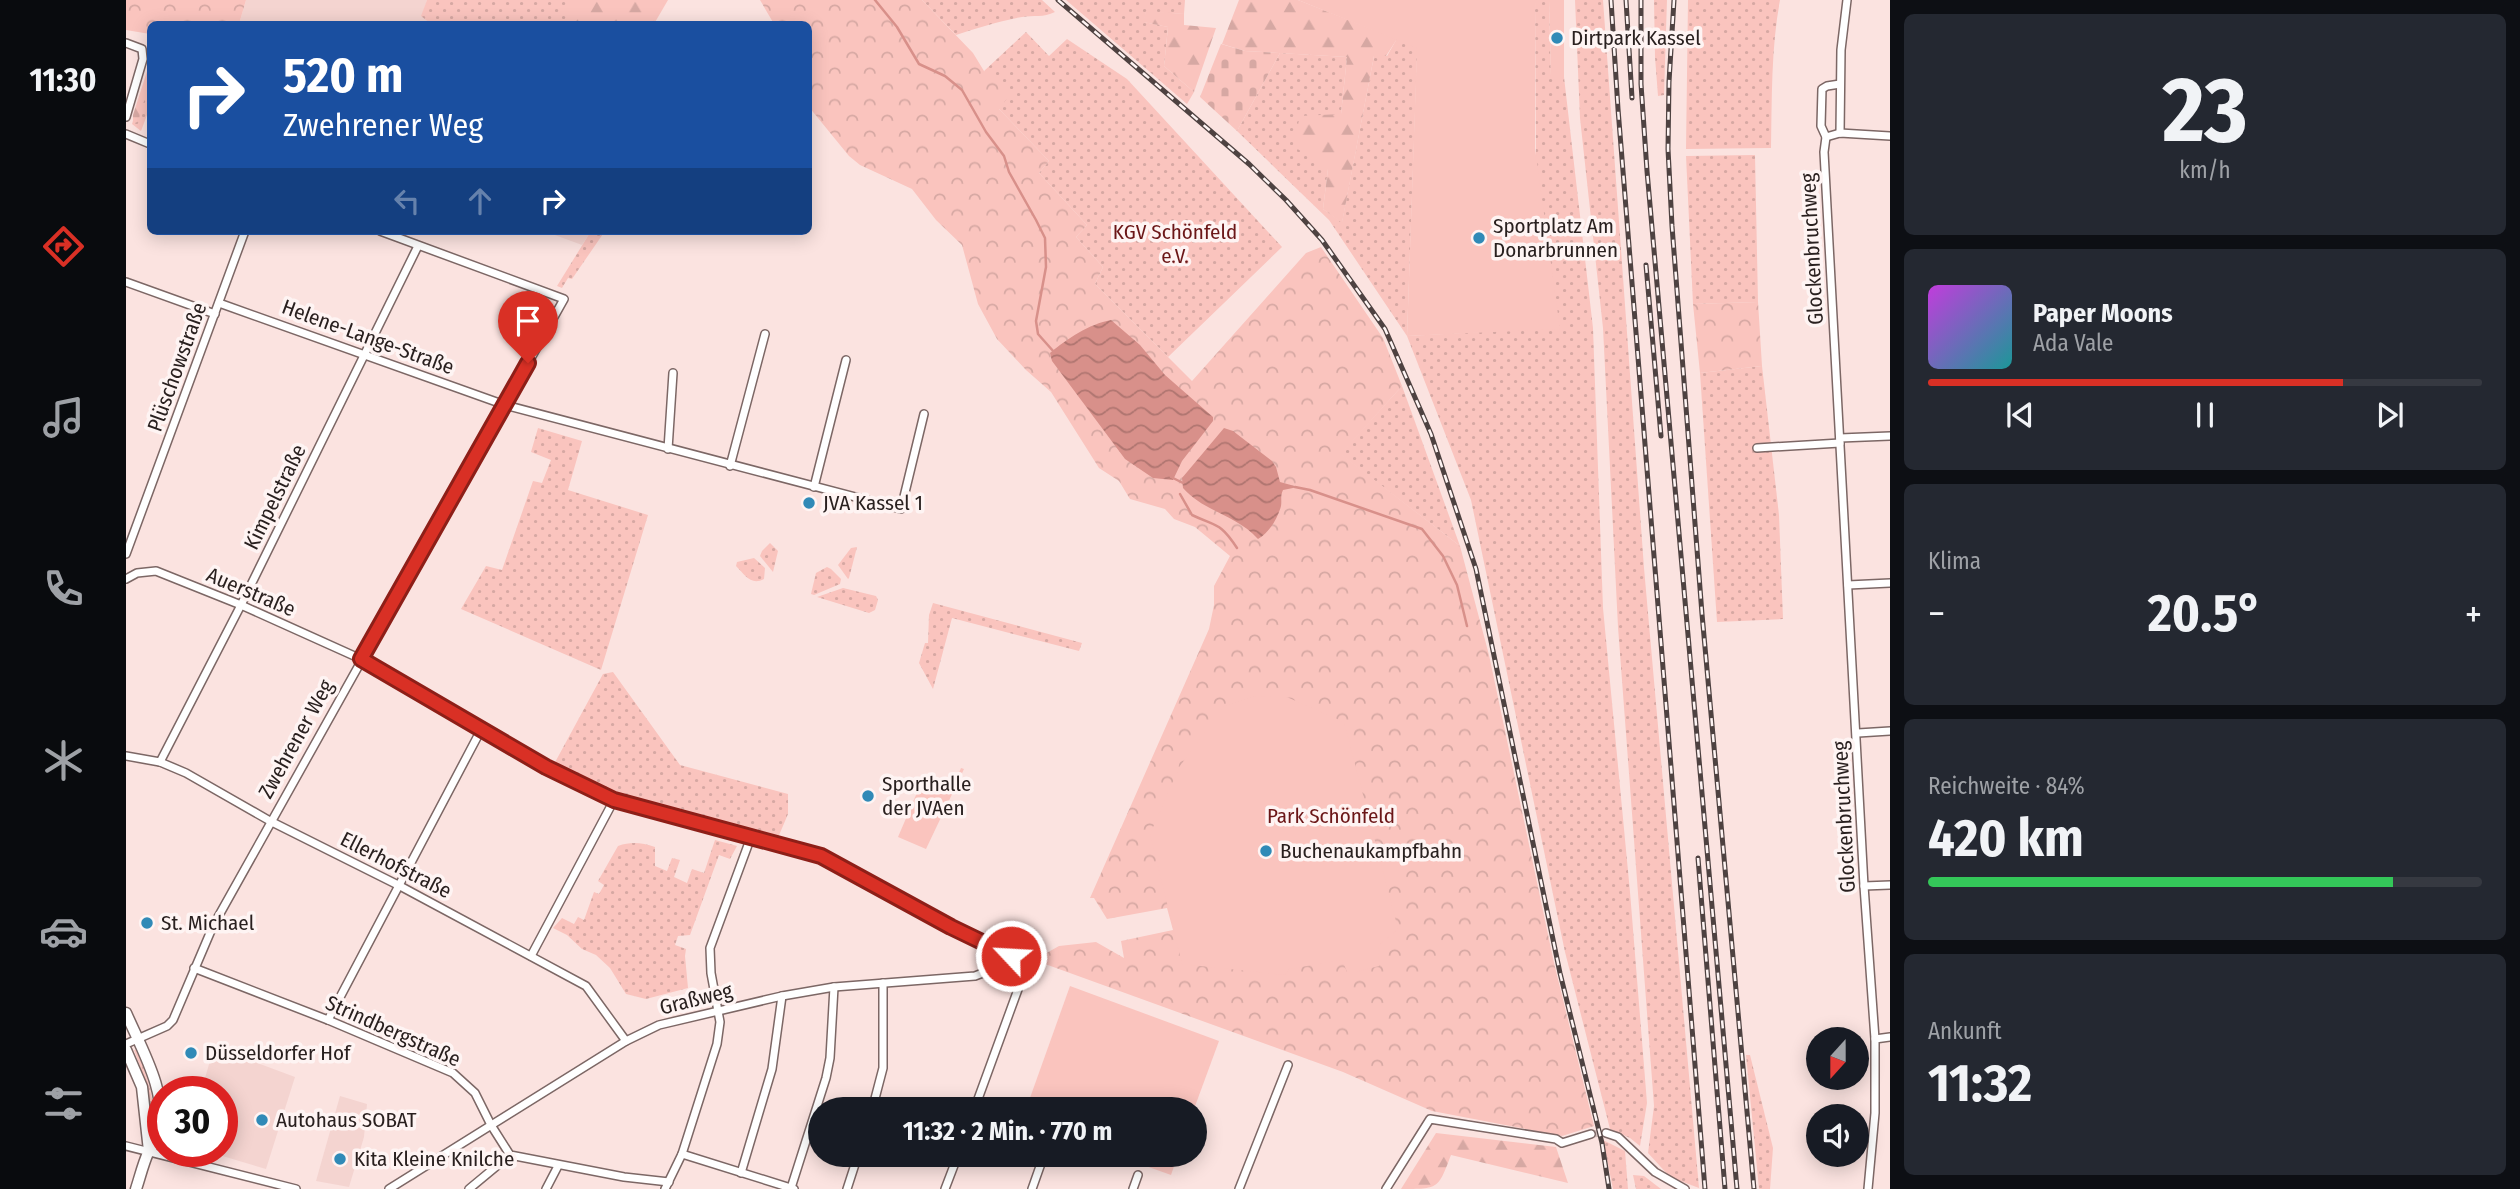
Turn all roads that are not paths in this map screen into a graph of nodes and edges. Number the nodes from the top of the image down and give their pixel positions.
1 (1847, 0) edge
2 (126, 43) edge
3 (1840, 83) junction
4 (126, 117) edge
5 (1840, 133) junction
6 (126, 134) edge
7 (1890, 136) edge
8 (1826, 137) junction
9 (147, 143) edge
10 (244, 235) edge
11 (390, 235) edge
12 (418, 246) junction
13 (126, 282) edge
14 (219, 303) junction
15 (215, 314) junction
16 (765, 334) dead end
17 (365, 355) junction
18 (846, 360) dead end
19 (673, 373) dead end
20 (505, 405) junction
21 (924, 414) dead end
22 (1890, 436) edge
23 (1840, 441) junction
24 (1757, 448) dead end
25 (667, 449) junction
26 (730, 466) junction
27 (814, 487) junction
28 (126, 554) edge
29 (126, 579) edge
30 (1890, 583) edge
31 (1849, 585) junction
32 (241, 605) junction
33 (361, 659) junction
34 (482, 729) junction
35 (1890, 731) edge
36 (1858, 733) junction
37 (126, 756) edge
38 (160, 762) junction
39 (614, 800) junction
40 (270, 821) junction
41 (751, 837) junction
42 (1890, 884) edge
43 (400, 886) junction
44 (1864, 886) junction
45 (1000, 953) junction
46 (531, 956) junction
47 (194, 968) junction
48 (883, 983) junction
49 (834, 987) junction
50 (782, 996) junction
51 (719, 1011) junction
52 (126, 1013) edge
53 (328, 1020) junction
54 (1890, 1037) edge
55 (138, 1039) junction
56 (1875, 1039) junction
57 (626, 1041) junction
58 (126, 1044) edge
59 (126, 1050) edge
60 (1288, 1065) dead end
61 (152, 1076) edge
62 (876, 1097) edge
63 (980, 1097) edge
64 (491, 1125) junction
65 (147, 1133) edge
66 (1606, 1133) tunnel mouth
67 (1591, 1134) tunnel mouth
68 (126, 1146) edge
69 (147, 1151) edge
70 (682, 1154) junction
71 (510, 1155) junction
72 (147, 1157) edge
73 (558, 1166) junction
74 (211, 1167) edge
75 (854, 1167) edge
76 (953, 1167) edge
77 (1040, 1167) edge
78 (741, 1173) junction
79 (1138, 1175) dead end
80 (667, 1186) edge
81 (136, 1189) edge
82 (296, 1189) edge
83 (388, 1189) edge
84 (469, 1189) edge
85 (546, 1189) edge
86 (793, 1189) edge
87 (847, 1189) edge
88 (945, 1189) edge
89 (1032, 1189) edge
90 (1133, 1189) edge
91 (1239, 1189) edge
92 (1386, 1189) edge
93 (1685, 1189) edge
94 (1868, 1189) edge

1 - 3 street
2 - 4 street
3 - 5 street
3 - 8 street, Glockenbruchweg
5 - 7 street
5 - 8 street
6 - 9 street
8 - 23 street, Glockenbruchweg
10 - 14 street, Plüschowstraße
11 - 12 street
12 - 17 street, Kimpelstraße
12 - 20 street, Zwehrener Weg
13 - 15 street
14 - 15 street, Plüschowstraße
14 - 17 street, Helene-Lange-Straße
15 - 28 street, Plüschowstraße
16 - 26 street
17 - 20 street, Helene-Lange-Straße
17 - 32 street, Kimpelstraße
18 - 27 street
19 - 25 street
20 - 25 street, Helene-Lange-Straße
20 - 33 street, Zwehrener Weg
21 - 27 street, Helene-Lange-Straße
22 - 23 street
23 - 24 street
23 - 31 street, Glockenbruchweg
25 - 26 street, Helene-Lange-Straße
26 - 27 street, Helene-Lange-Straße
29 - 32 street, Auerstraße
30 - 31 street
31 - 36 street, Glockenbruchweg
32 - 33 street, Auerstraße
32 - 38 street, Kimpelstraße
33 - 34 street, Auerstraße
33 - 40 street, Zwehrener Weg
34 - 39 street, Auerstraße
34 - 43 street
35 - 36 street
36 - 44 street, Glockenbruchweg
37 - 38 street, Ellerhofstraße
38 - 40 street, Ellerhofstraße
39 - 41 street, Auerstraße
39 - 46 street
40 - 43 street, Ellerhofstraße
40 - 47 street, Zwehrener Weg
41 - 45 street, Auerstraße
41 - 51 street
42 - 44 street
43 - 46 street, Ellerhofstraße
43 - 53 street
44 - 56 street, Glockenbruchweg
45 - 48 street, Graßweg
45 - 63 street, Auerstraße
46 - 57 street, Ellerhofstraße
47 - 53 street, Strindbergstraße
47 - 55 street, Zwehrener Weg
48 - 49 street, Graßweg
48 - 62 street
49 - 50 street, Graßweg
49 - 86 street
50 - 51 street, Graßweg
50 - 78 street
51 - 57 street, Graßweg
51 - 70 street
52 - 55 main road
53 - 64 street, Strindbergstraße
54 - 56 street
55 - 58 street, Zwehrener Weg
55 - 61 main road
56 - 94 street, Glockenbruchweg
57 - 64 street, Graßweg
59 - 65 main road
60 - 91 street
64 - 71 street, Strindbergstraße
64 - 83 street, Graßweg
66 - 93 street
67 - 92 street
68 - 69 street
70 - 78 street
70 - 80 street
71 - 73 street
71 - 84 street
72 - 81 main road
73 - 80 street
73 - 85 street
74 - 82 street
75 - 87 street
76 - 88 street
77 - 89 street
78 - 86 street
79 - 90 street

